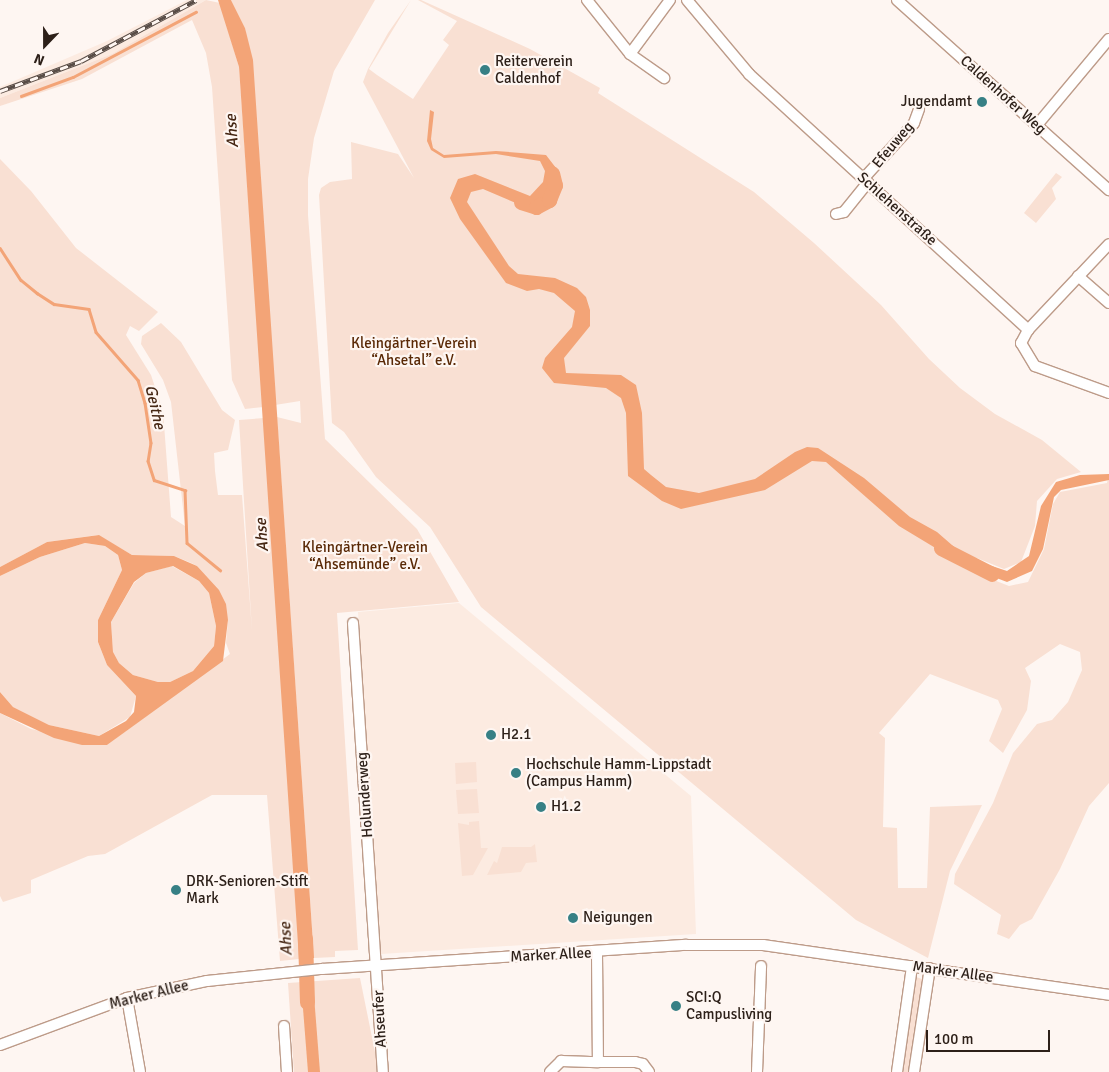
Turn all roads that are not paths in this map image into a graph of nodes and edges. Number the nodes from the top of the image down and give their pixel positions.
1 (587, 0) edge
2 (670, 0) edge
3 (686, 0) edge
4 (897, 0) edge
5 (1109, 40) edge
6 (630, 54) junction
7 (664, 78) dead end
8 (919, 109) dead end
9 (1037, 125) junction
10 (866, 180) junction
11 (1109, 190) edge
12 (836, 214) dead end
13 (1109, 244) edge
14 (1078, 276) junction
15 (1109, 303) edge
16 (1028, 330) junction
17 (1109, 394) edge
18 (353, 623) dead end
19 (598, 953) junction
20 (377, 966) junction
21 (761, 966) dead end
22 (922, 966) junction
23 (1109, 995) edge
24 (127, 998) junction
25 (284, 1026) dead end
26 (0, 1045) edge
27 (598, 1062) junction
28 (140, 1072) edge
29 (287, 1072) edge
30 (383, 1072) edge
31 (550, 1072) edge
32 (649, 1072) edge
33 (756, 1072) edge
34 (897, 1072) edge
35 (914, 1072) edge

1 - 6 street
2 - 6 street
3 - 10 street, Schlehenstraße
4 - 9 street, Caldenhofer Weg
5 - 9 street
6 - 7 street
8 - 10 street, Efeuweg
9 - 11 street, Caldenhofer Weg
10 - 12 street, Efeuweg
10 - 16 street, Schlehenstraße
13 - 14 street
14 - 15 street
14 - 16 street
16 - 17 street
18 - 20 street, Holunderweg
19 - 20 street, Marker Allee
19 - 22 street, Marker Allee
19 - 27 street
20 - 24 street, Marker Allee
20 - 30 street, Ahseufer
21 - 33 street
22 - 23 street, Marker Allee
22 - 34 street
22 - 35 street
24 - 26 street, Marker Allee
24 - 28 street
25 - 29 street
27 - 31 street
27 - 32 street

